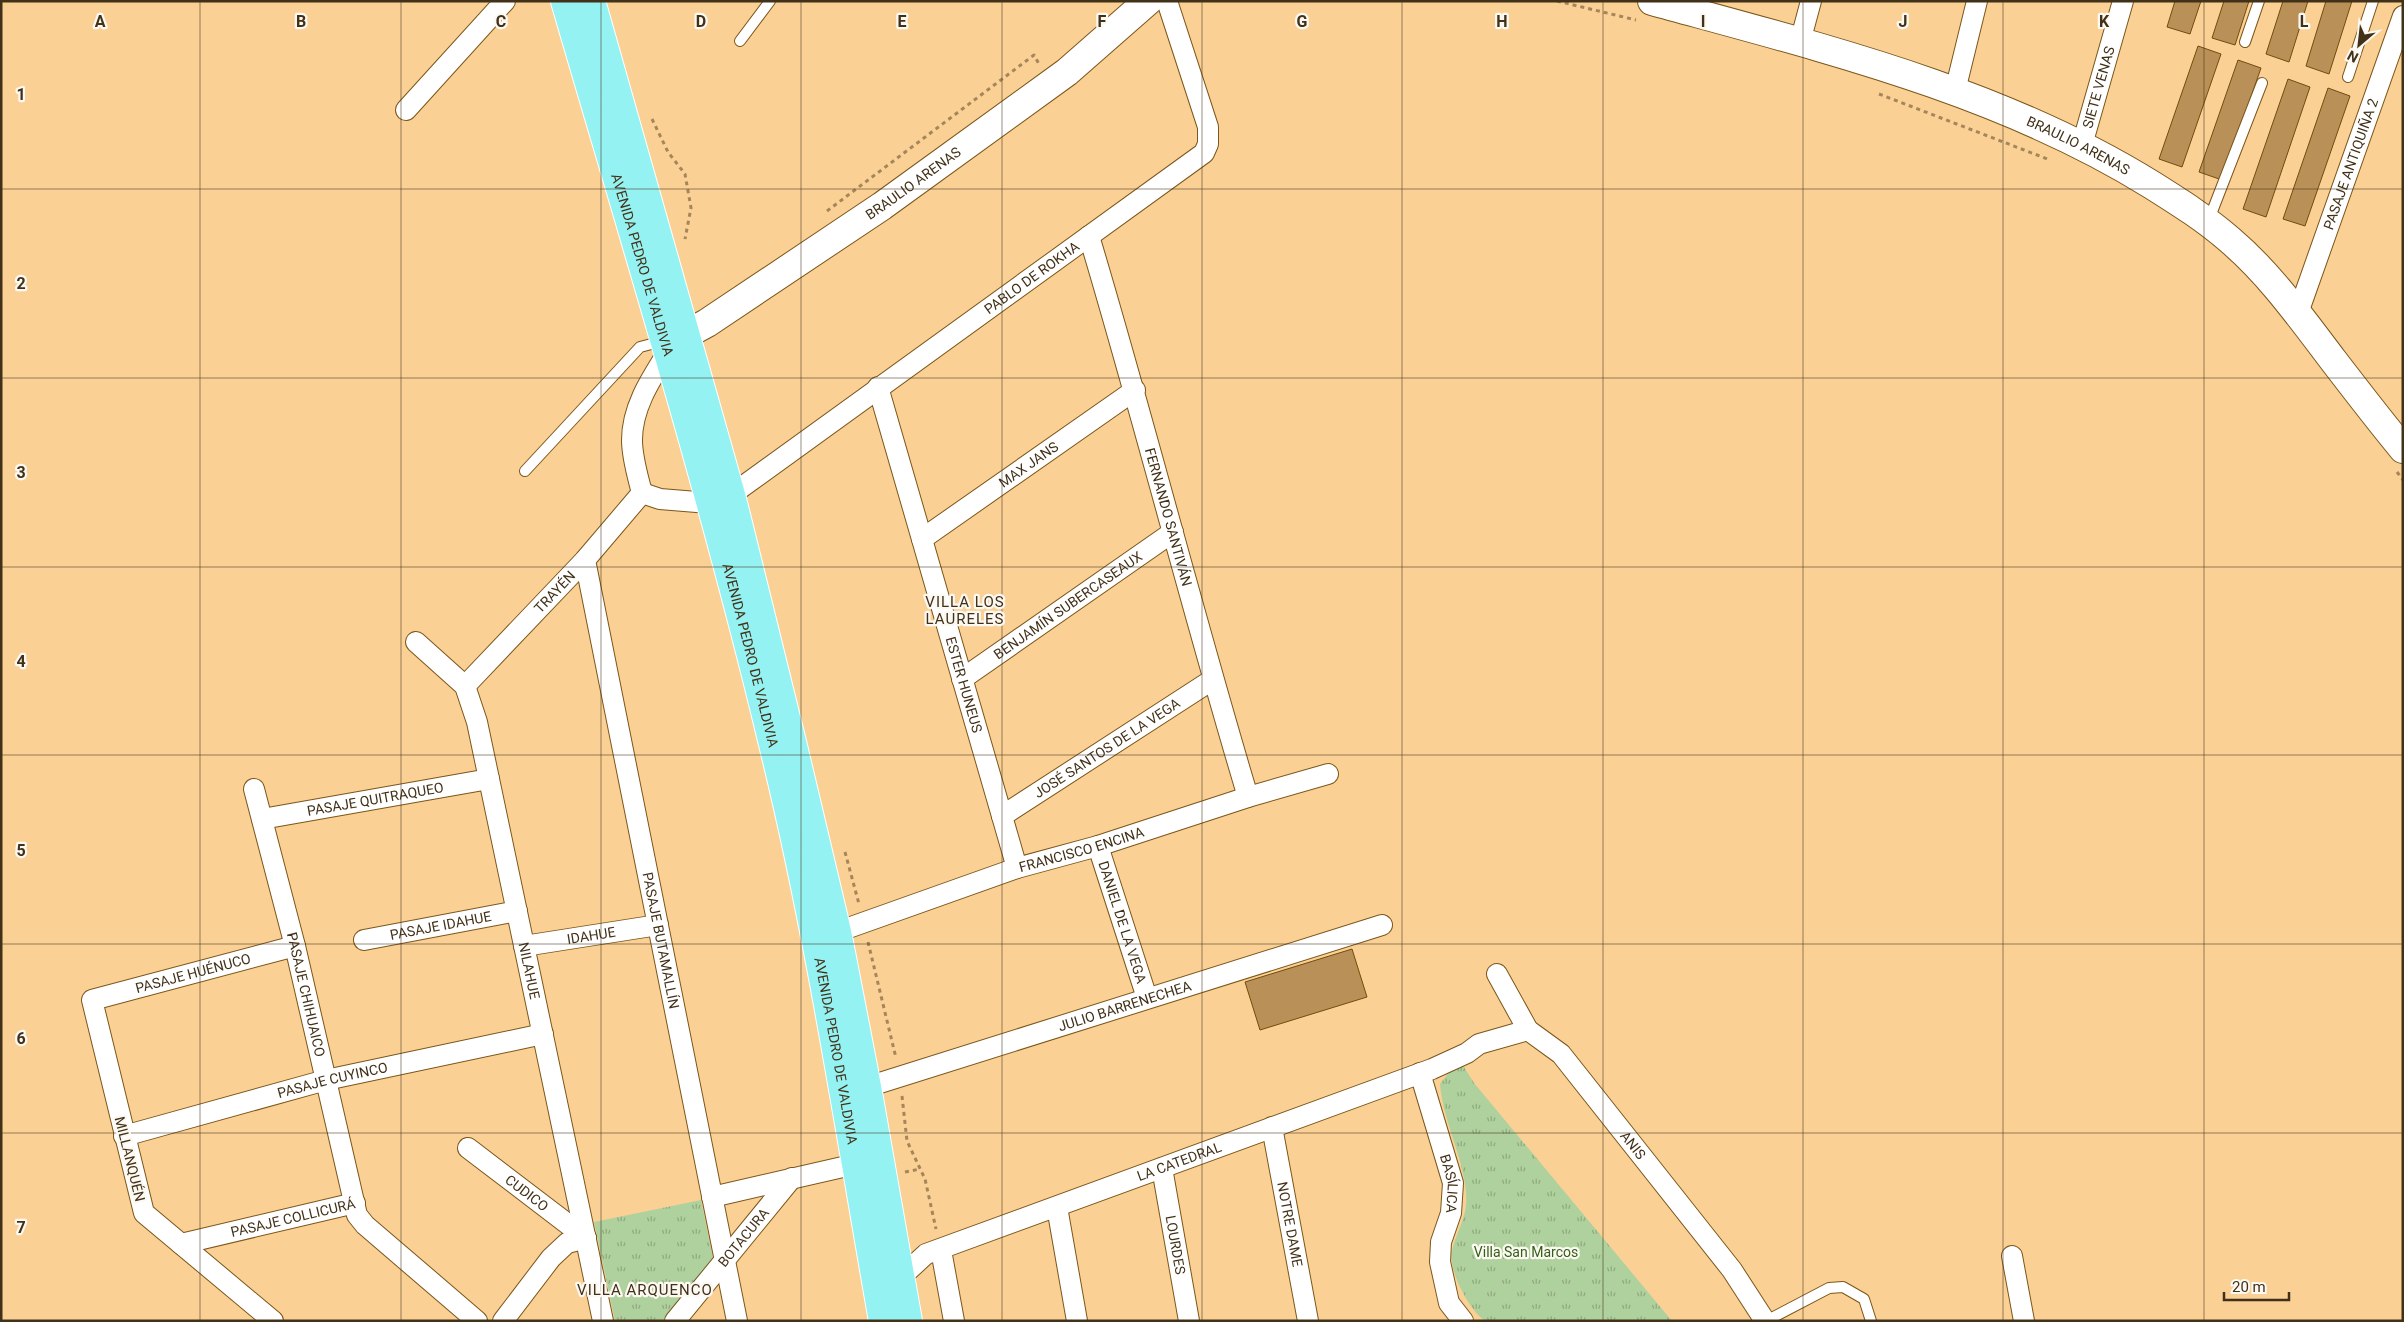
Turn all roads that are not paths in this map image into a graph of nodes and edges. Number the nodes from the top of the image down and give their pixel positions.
1 (505, 1) edge
2 (565, 1) edge
3 (770, 1) edge
4 (1148, 1) edge
5 (1167, 1) edge
6 (1811, 1) edge
7 (1977, 1) edge
8 (2123, 1) edge
9 (2259, 1) edge
10 (2373, 1) edge
11 (596, 4) edge
12 (1647, 12) edge
13 (2403, 16) edge
14 (740, 41) dead end
15 (1800, 42) junction
16 (2245, 42) dead end
17 (2348, 77) dead end
18 (2262, 83) dead end
19 (1954, 91) junction
20 (406, 110) dead end
21 (2082, 145) junction
22 (2208, 223) junction
23 (1089, 236) junction
24 (2298, 313) junction
25 (672, 343) junction
26 (878, 387) junction
27 (1135, 390) junction
28 (2397, 457) edge
29 (525, 471) dead end
30 (642, 494) junction
31 (720, 498) junction
32 (1173, 532) junction
33 (922, 538) junction
34 (585, 560) junction
35 (416, 642) dead end
36 (962, 679) junction
37 (1212, 680) junction
38 (465, 686) junction
39 (1328, 774) dead end
40 (489, 779) junction
41 (254, 789) dead end
42 (1248, 798) junction
43 (1002, 816) junction
44 (262, 819) junction
45 (1098, 846) junction
46 (1017, 868) junction
47 (517, 911) junction
48 (658, 925) junction
49 (1382, 925) dead end
50 (837, 932) junction
51 (364, 940) dead end
52 (294, 946) junction
53 (524, 946) junction
54 (1497, 974) dead end
55 (1147, 998) junction
56 (92, 1000) joint
57 (1528, 1030) junction
58 (543, 1034) junction
59 (1426, 1071) junction
60 (326, 1080) junction
61 (867, 1087) junction
62 (1272, 1127) junction
63 (124, 1136) junction
64 (468, 1148) dead end
65 (867, 1162) junction
66 (1162, 1168) junction
67 (792, 1178) junction
68 (712, 1197) junction
69 (355, 1203) junction
70 (1057, 1207) junction
71 (586, 1238) junction
72 (181, 1244) junction
73 (894, 1244) junction
74 (933, 1252) junction
75 (2012, 1256) dead end
76 (726, 1258) junction
77 (900, 1278) junction
78 (273, 1321) edge
79 (477, 1321) edge
80 (503, 1321) edge
81 (603, 1321) edge
82 (676, 1321) edge
83 (737, 1321) edge
84 (883, 1321) edge
85 (908, 1321) edge
86 (954, 1321) edge
87 (1077, 1321) edge
88 (1189, 1321) edge
89 (1308, 1321) edge
90 (1463, 1321) edge
91 (1766, 1321) edge
92 (1871, 1321) edge
93 (2024, 1321) edge

1 - 20 street
2 - 25 main road, AVENIDA PEDRO DE VALDIVIA
3 - 14 lane
4 - 25 street, BRAULIO ARENAS
5 - 23 street, PABLO DE ROKHA
6 - 15 street
7 - 19 street
8 - 21 street, SIETE VENAS
9 - 16 lane
10 - 17 lane
11 - 25 main road, AVENIDA PEDRO DE VALDIVIA
12 - 15 street, BRAULIO ARENAS
13 - 24 street, PASAJE ANTIQUIÑA 2
15 - 19 street, BRAULIO ARENAS
18 - 22 lane
19 - 21 street, BRAULIO ARENAS
21 - 22 street, BRAULIO ARENAS
22 - 24 street, BRAULIO ARENAS
23 - 26 street, PABLO DE ROKHA
23 - 27 street, FERNANDO SANTIVÁN
24 - 28 street, BRAULIO ARENAS
25 - 29 lane
25 - 30 street
25 - 31 main road, AVENIDA PEDRO DE VALDIVIA
26 - 31 street, PABLO DE ROKHA
26 - 33 street, ESTER HUNEUS
27 - 32 street, FERNANDO SANTIVÁN
27 - 33 street, MAX JANS
30 - 31 street
30 - 34 street, TRAYÉN
31 - 50 main road, AVENIDA PEDRO DE VALDIVIA
31 - 65 main road, AVENIDA PEDRO DE VALDIVIA
32 - 36 street, BENJAMÍN SUBERCASEAUX
32 - 37 street, FERNANDO SANTIVÁN
33 - 36 street, ESTER HUNEUS
34 - 38 street, TRAYÉN
34 - 48 street, PASAJE BUTAMALLÍN
35 - 38 street, NILAHUE
36 - 43 street, ESTER HUNEUS
37 - 42 street, FERNANDO SANTIVÁN
37 - 43 street, JOSÉ SANTOS DE LA VEGA
38 - 40 street, NILAHUE
39 - 42 street, FRANCISCO ENCINA
40 - 44 street, PASAJE QUITRAQUEO
40 - 47 street, NILAHUE
41 - 44 street, PASAJE CHIHUAICO
42 - 45 street, FRANCISCO ENCINA
43 - 46 street, ESTER HUNEUS
44 - 52 street, PASAJE CHIHUAICO
45 - 46 street, FRANCISCO ENCINA
45 - 55 street, DANIEL DE LA VEGA
46 - 50 street, FRANCISCO ENCINA
47 - 51 street, PASAJE IDAHUE
47 - 53 street, NILAHUE
48 - 53 street, IDAHUE
48 - 68 street, PASAJE BUTAMALLÍN
49 - 55 street, JULIO BARRENECHEA
50 - 61 main road, AVENIDA PEDRO DE VALDIVIA
52 - 56 street, PASAJE HUÉNUCO
52 - 60 street, PASAJE CHIHUAICO
53 - 58 street, NILAHUE
54 - 57 street, ANIS
55 - 61 street, JULIO BARRENECHEA
56 - 63 street, MILLANQUÉN
57 - 59 street, LA CATEDRAL
57 - 91 street, ANIS
58 - 60 street, PASAJE CUYINCO
58 - 71 street, NILAHUE
59 - 62 street, LA CATEDRAL
59 - 90 street, BASÍLICA
60 - 63 street, PASAJE CUYINCO
60 - 69 street, PASAJE CHIHUAICO
61 - 65 main road, AVENIDA PEDRO DE VALDIVIA
62 - 66 street, LA CATEDRAL
62 - 89 street, NOTRE DAME
63 - 72 street, MILLANQUÉN
64 - 71 street, CUDICO
65 - 67 street, BOTACURA
65 - 73 main road, AVENIDA PEDRO DE VALDIVIA
65 - 84 main road, AVENIDA PEDRO DE VALDIVIA
66 - 70 street, LA CATEDRAL
66 - 88 street, LOURDES
67 - 68 street, BOTACURA
67 - 76 street, BOTACURA
68 - 76 street, PASAJE BUTAMALLÍN
69 - 72 street, PASAJE COLLICURÁ
69 - 79 street, PASAJE COLLICURÁ
70 - 74 street, LA CATEDRAL
70 - 87 street
71 - 80 street
71 - 81 street, NILAHUE
72 - 78 street, MILLANQUÉN
73 - 74 street
73 - 77 main road, AVENIDA PEDRO DE VALDIVIA
74 - 77 street, LA CATEDRAL
74 - 86 street
75 - 93 street
76 - 82 street, BOTACURA
76 - 83 street, PASAJE BUTAMALLÍN
77 - 85 main road, AVENIDA PEDRO DE VALDIVIA
91 - 92 lane

